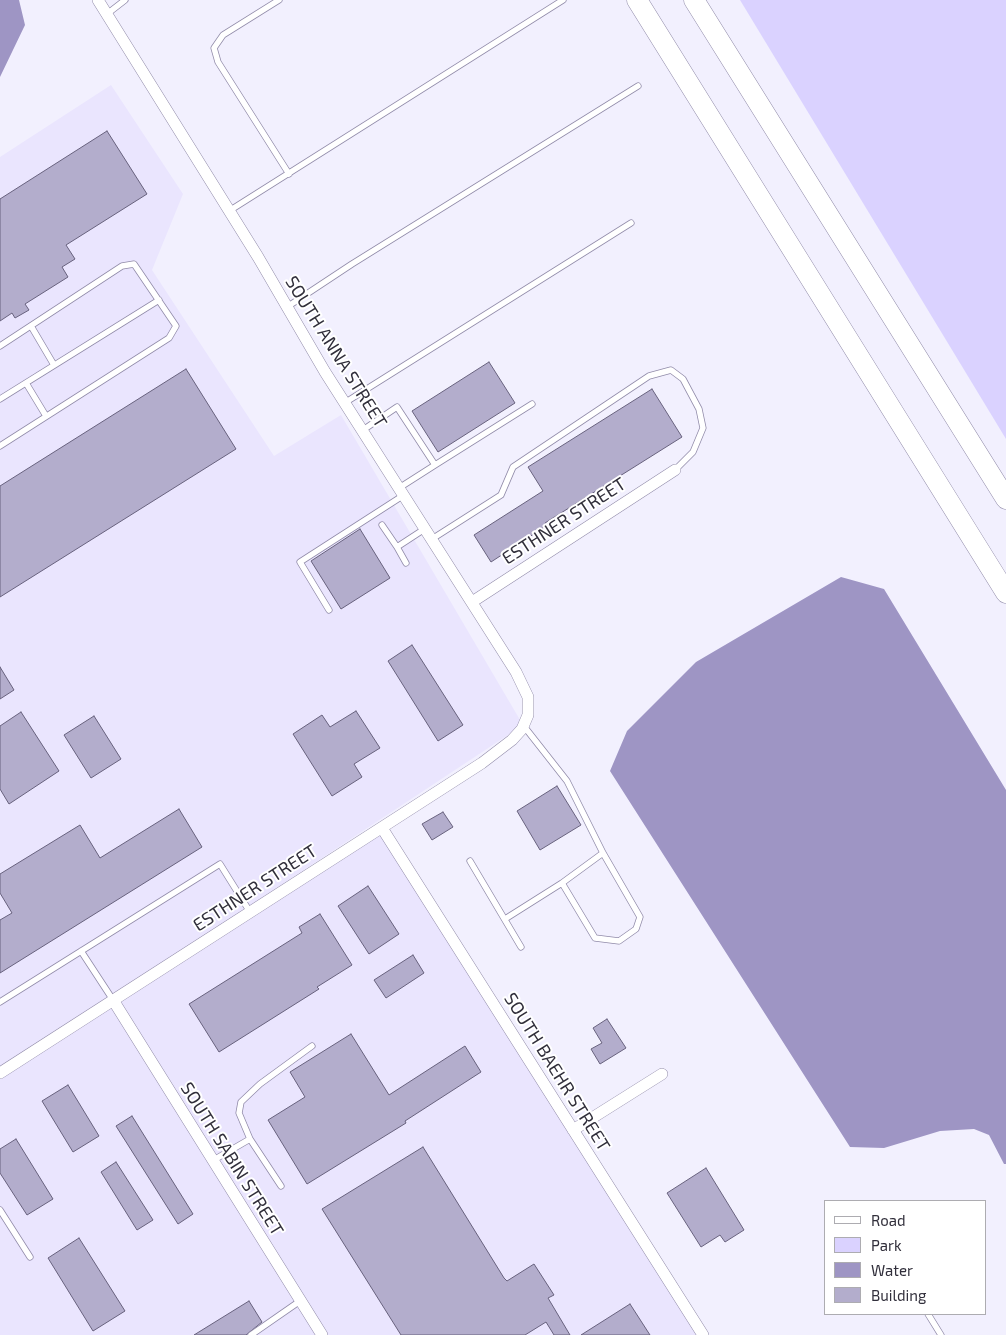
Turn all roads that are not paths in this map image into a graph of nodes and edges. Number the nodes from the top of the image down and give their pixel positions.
1 (98, 0) edge
2 (125, 0) edge
3 (279, 0) edge
4 (563, 0) edge
5 (637, 0) edge
6 (694, 0) edge
7 (106, 14) junction
8 (638, 86) dead end
9 (288, 174) junction
10 (230, 211) junction
11 (632, 223) dead end
12 (159, 300) junction
13 (287, 307) junction
14 (32, 326) junction
15 (0, 346) edge
16 (54, 365) junction
17 (26, 383) junction
18 (0, 399) edge
19 (346, 402) junction
20 (532, 404) dead end
21 (46, 416) junction
22 (363, 430) junction
23 (0, 446) edge
24 (435, 465) junction
25 (675, 470) joint
26 (401, 491) junction
27 (1006, 499) edge
28 (382, 525) dead end
29 (426, 528) junction
30 (432, 539) junction
31 (396, 547) junction
32 (406, 563) dead end
33 (1006, 593) edge
34 (472, 602) junction
35 (329, 610) dead end
36 (523, 726) junction
37 (382, 828) junction
38 (603, 853) junction
39 (470, 861) dead end
40 (562, 883) junction
41 (250, 912) junction
42 (505, 919) junction
43 (521, 947) dead end
44 (81, 951) junction
45 (113, 1000) junction
46 (0, 1002) edge
47 (312, 1046) dead end
48 (0, 1073) edge
49 (662, 1074) dead end
50 (573, 1130) junction
51 (250, 1138) junction
52 (212, 1161) junction
53 (281, 1186) dead end
54 (0, 1210) edge
55 (30, 1257) dead end
56 (300, 1301) junction
57 (929, 1315) edge
58 (251, 1335) edge
59 (322, 1335) edge
60 (703, 1335) edge
61 (941, 1335) edge

1 - 7 street, SOUTH ANNA STREET
2 - 7 lane
3 - 9 lane
4 - 9 lane
5 - 33 highway
6 - 27 highway
7 - 10 street, SOUTH ANNA STREET
8 - 13 lane
9 - 10 lane
10 - 13 street, SOUTH ANNA STREET
11 - 19 lane
12 - 14 lane
12 - 16 lane
12 - 21 lane
13 - 19 street, SOUTH ANNA STREET
14 - 15 lane
14 - 16 lane
16 - 17 lane
17 - 18 lane
17 - 21 lane
19 - 22 street, SOUTH ANNA STREET
20 - 24 lane
21 - 23 lane
22 - 24 lane
22 - 26 street, SOUTH ANNA STREET
24 - 26 lane
25 - 30 lane
25 - 34 street, ESTHNER STREET
26 - 29 street, SOUTH ANNA STREET
26 - 35 lane
28 - 31 lane
29 - 30 street, SOUTH ANNA STREET
29 - 31 lane
30 - 34 street, SOUTH ANNA STREET
31 - 32 lane
34 - 36 street, SOUTH ANNA STREET
36 - 37 street, ESTHNER STREET
36 - 38 lane
37 - 41 street, ESTHNER STREET
37 - 50 street, SOUTH BAEHR STREET
38 - 40 lane
38 - 40 lane
39 - 42 lane
40 - 42 lane
41 - 44 lane
41 - 45 street, ESTHNER STREET
42 - 43 lane
44 - 45 lane
44 - 46 lane
45 - 48 street, ESTHNER STREET
45 - 52 street, SOUTH SABIN STREET
47 - 51 lane
49 - 50 street
50 - 60 street, SOUTH BAEHR STREET
51 - 52 lane
51 - 53 lane
52 - 56 street, SOUTH SABIN STREET
54 - 55 lane
56 - 58 lane
56 - 59 street, SOUTH SABIN STREET
57 - 61 lane

